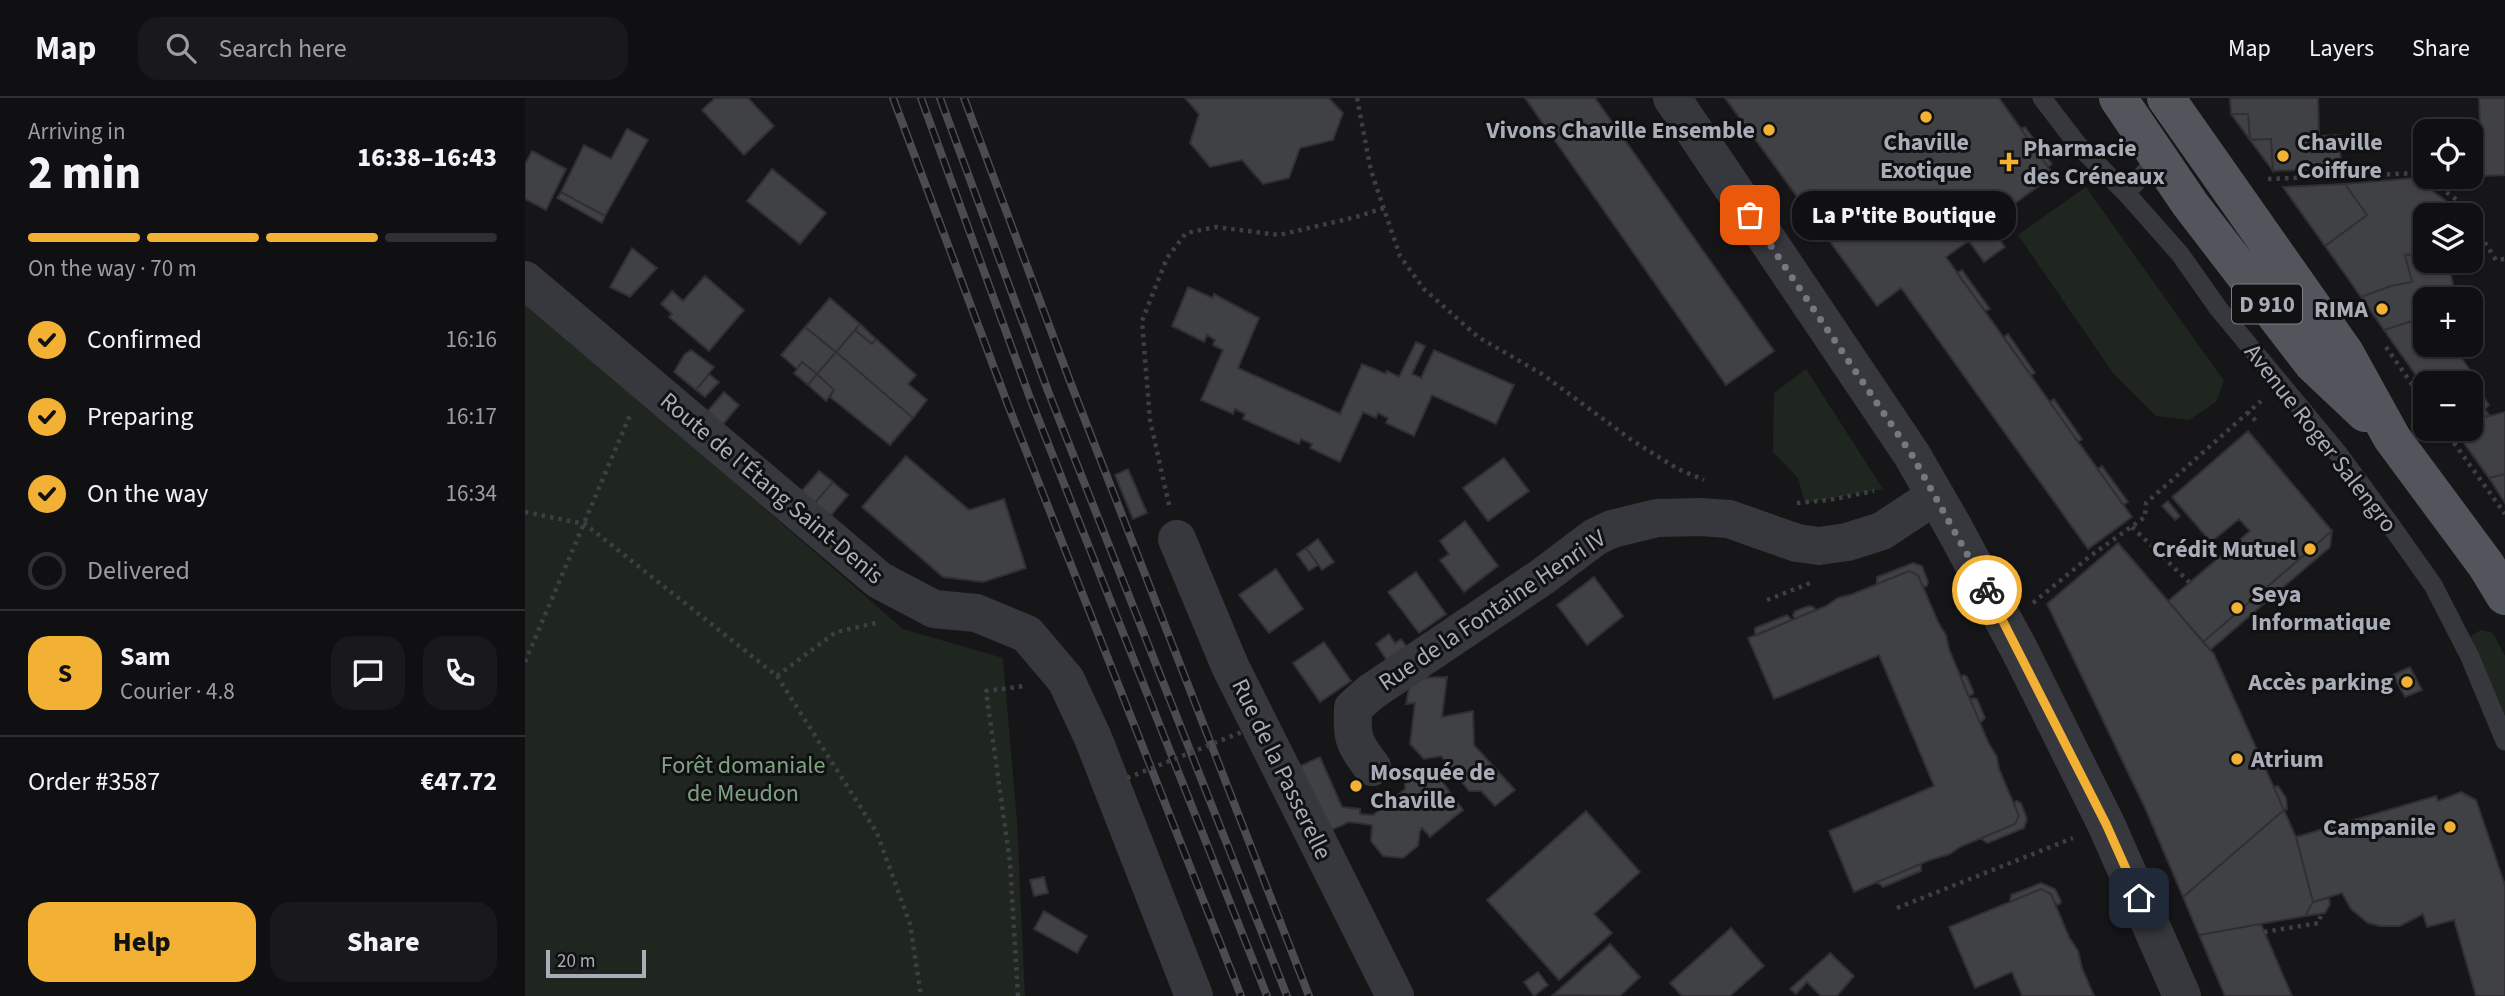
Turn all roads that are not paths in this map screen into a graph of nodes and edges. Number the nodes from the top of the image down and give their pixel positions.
1 (1672, 98) edge
2 (2042, 98) edge
3 (2118, 98) edge
4 (2167, 98) edge
5 (2158, 157) junction
6 (2126, 193) junction
7 (2250, 217) junction
8 (525, 279) edge
9 (2321, 370) junction
10 (2278, 381) junction
11 (2392, 439) junction
12 (1929, 485) junction
13 (1177, 538) road end
14 (2505, 596) edge
15 (2505, 741) edge
16 (1372, 767) dead end
17 (1194, 996) edge
18 (1395, 996) edge
19 (2182, 996) edge

1 - 12 street
2 - 6 lane, Avenue Roger Salengro
3 - 5 main road, Avenue Roger Salengro / D 910
4 - 7 main road, Avenue Roger Salengro / D 910
5 - 6 lane
5 - 7 lane
5 - 9 main road, Avenue Roger Salengro / D 910
6 - 10 lane, Avenue Roger Salengro
7 - 11 main road, Avenue Roger Salengro / D 910
8 - 17 street, Route de l'Étang Saint-Denis
9 - 10 lane
9 - 11 main road, Avenue Roger Salengro / D 910
10 - 15 lane, Avenue Roger Salengro
11 - 14 main road, Avenue Roger Salengro / D 910
12 - 16 street, Rue de la Fontaine Henri IV
12 - 19 street
13 - 18 street, Rue de la Passerelle

